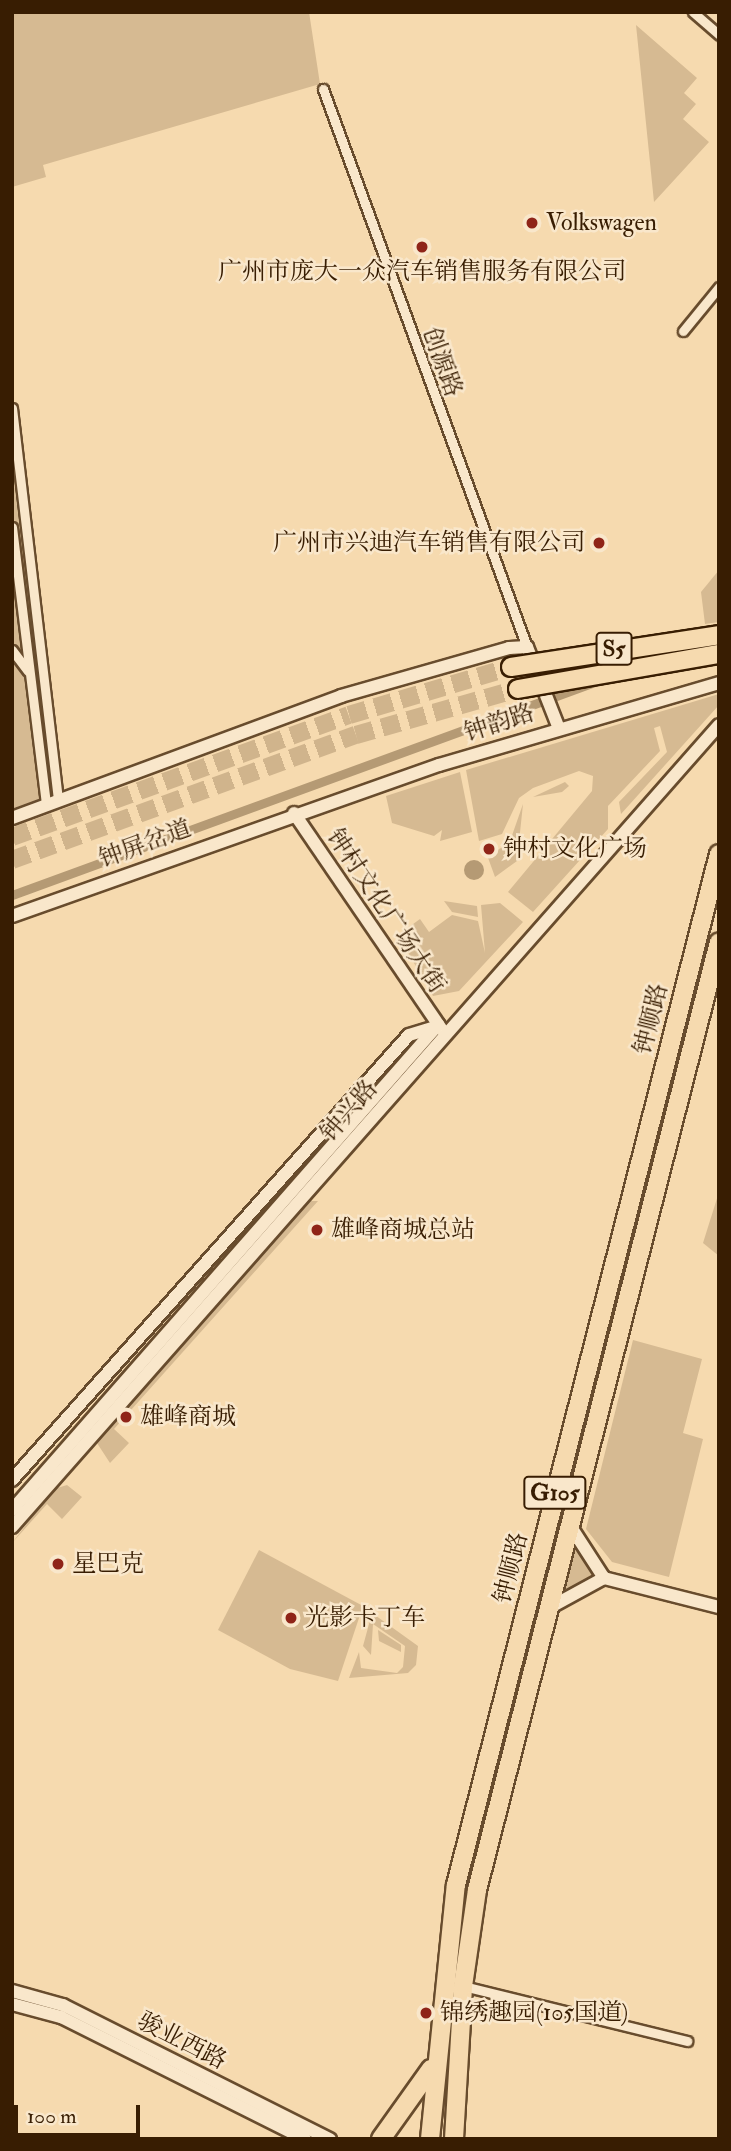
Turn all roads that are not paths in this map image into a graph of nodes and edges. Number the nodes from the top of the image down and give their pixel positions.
1 (693, 12) edge
2 (719, 35) edge
3 (323, 89) dead end
4 (719, 287) edge
5 (683, 331) dead end
6 (12, 408) edge
7 (12, 527) edge
8 (719, 635) edge
9 (527, 647) junction
10 (12, 650) edge
11 (719, 654) edge
12 (511, 667) tunnel mouth
13 (30, 673) junction
14 (719, 683) edge
15 (518, 689) tunnel mouth
16 (556, 721) junction
17 (719, 725) edge
18 (52, 803) junction
19 (294, 813) junction
20 (12, 818) edge
21 (719, 853) edge
22 (12, 916) edge
23 (719, 942) edge
24 (685, 982) junction
25 (708, 989) junction
26 (441, 1029) junction
27 (12, 1480) edge
28 (12, 1510) edge
29 (12, 1527) edge
30 (572, 1527) junction
31 (604, 1578) junction
32 (719, 1607) edge
33 (549, 1608) junction
34 (463, 1986) junction
35 (12, 1991) edge
36 (12, 2004) edge
37 (687, 2041) dead end
38 (433, 2066) junction
39 (304, 2139) edge
40 (330, 2139) edge
41 (382, 2139) edge
42 (430, 2139) edge
43 (454, 2139) edge

1 - 2 street
3 - 9 street, 创源路
4 - 5 street
6 - 18 street
7 - 13 street
8 - 12 highway, S5, bridge
9 - 16 main road
9 - 18 main road
10 - 13 street
11 - 15 highway, S5, bridge
13 - 18 street
14 - 16 main road, 钟韵路
16 - 19 main road, 钟韵路
17 - 26 main road, 钟兴路
18 - 20 main road
19 - 22 main road, 钟屏岔道
19 - 26 main road, 钟村文化广场大街
21 - 24 highway, 钟顺路 / G105
23 - 25 highway, 钟顺路 / G105
24 - 25 highway
24 - 38 highway, 钟顺路 / G105
25 - 30 highway, 钟顺路 / G105
26 - 27 main road
26 - 28 main road, 钟兴路
26 - 29 main road, 钟兴路
30 - 31 main road
30 - 33 highway, 钟顺路 / G105
31 - 32 main road
31 - 33 main road
33 - 34 highway, 钟顺路 / G105
34 - 37 street
34 - 43 highway, 钟顺路 / G105
35 - 40 main road, 骏业西路
36 - 39 main road, 骏业西路
38 - 41 highway
38 - 42 highway, 钟顺路 / G105

